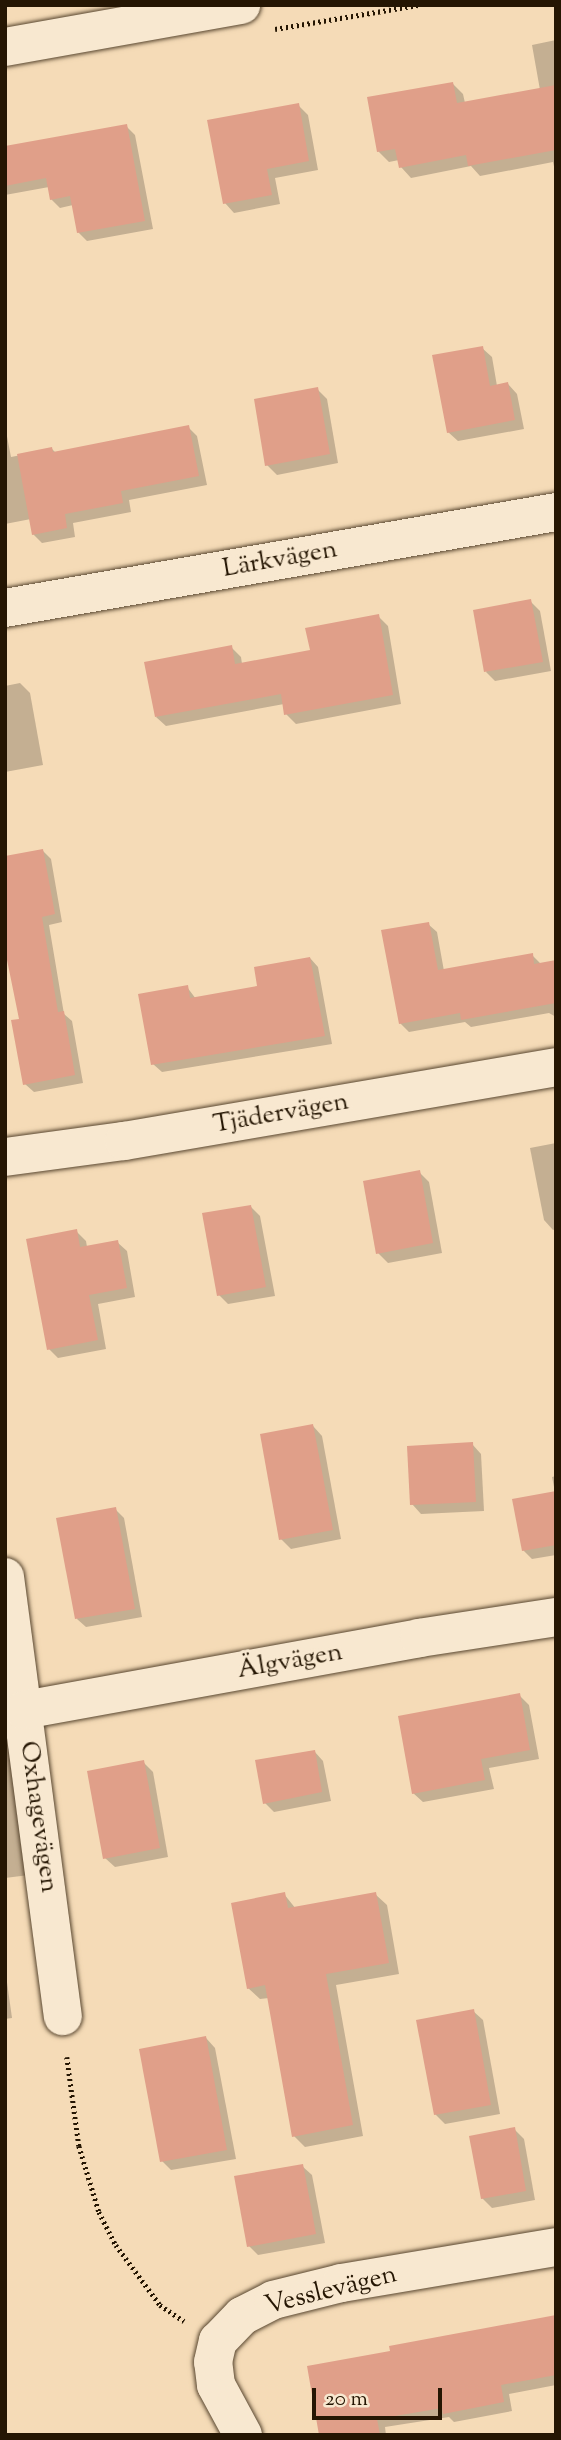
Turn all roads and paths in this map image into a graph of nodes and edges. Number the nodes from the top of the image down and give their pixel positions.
1 (241, 5) edge
2 (5, 47) edge
3 (556, 512) edge
4 (5, 608) edge
5 (556, 1067) edge
6 (5, 1157) edge
7 (5, 1577) edge
8 (556, 1617) edge
9 (24, 1710) junction
10 (63, 2016) joint
11 (556, 2246) edge
12 (218, 2341) junction
13 (243, 2435) edge

1 - 2 street
3 - 4 street, Lärkvägen
5 - 6 street, Tjädervägen
7 - 9 street, Oxhagevägen
8 - 9 street, Älgvägen
9 - 10 street, Oxhagevägen
10 - 12 path
11 - 12 street, Vesslevägen
12 - 13 street

